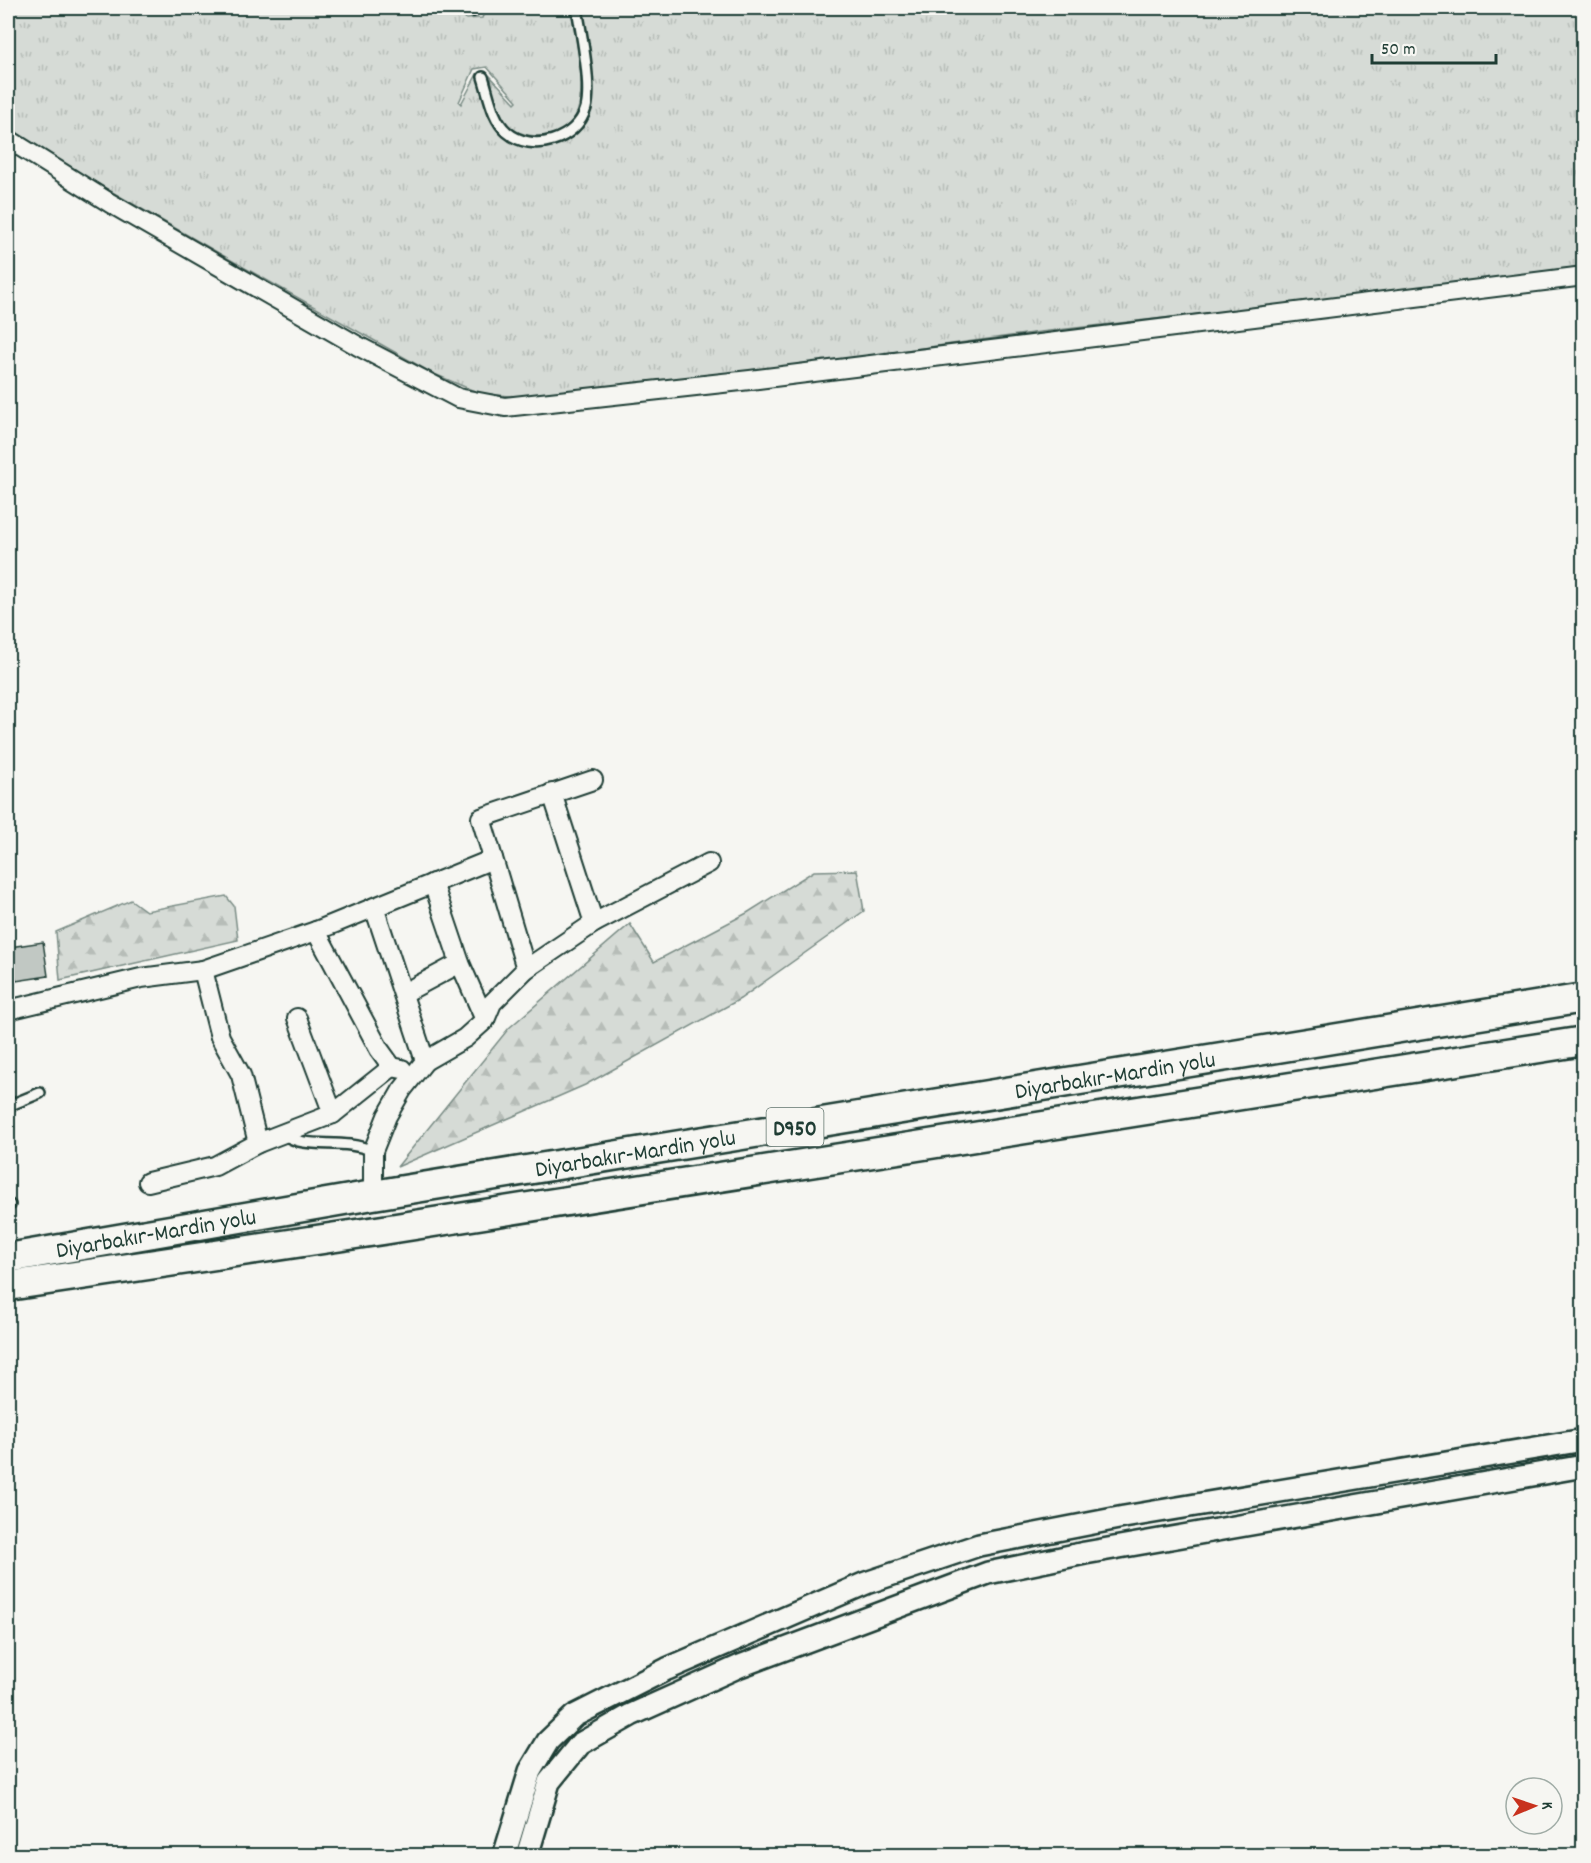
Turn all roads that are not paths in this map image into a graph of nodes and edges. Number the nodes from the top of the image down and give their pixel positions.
1 (577, 8) edge
2 (483, 77) dead end
3 (8, 139) edge
4 (1584, 276) edge
5 (593, 780) dead end
6 (552, 793) junction
7 (493, 859) junction
8 (708, 863) dead end
9 (433, 883) junction
10 (374, 907) junction
11 (594, 923) junction
12 (316, 931) junction
13 (460, 963) junction
14 (526, 969) junction
15 (203, 970) junction
16 (404, 993) junction
17 (1584, 998) edge
18 (8, 1010) edge
19 (297, 1018) dead end
20 (486, 1020) junction
21 (1584, 1041) edge
22 (420, 1066) junction
23 (392, 1068) junction
24 (40, 1093) dead end
25 (8, 1106) edge
26 (333, 1114) junction
27 (282, 1134) junction
28 (258, 1143) junction
29 (373, 1151) junction
30 (148, 1182) dead end
31 (373, 1195) junction
32 (8, 1246) edge
33 (73, 1248) junction
34 (8, 1258) edge
35 (8, 1286) edge
36 (1584, 1440) edge
37 (1584, 1466) edge
38 (504, 1856) edge
39 (527, 1856) edge

1 - 2 lane
3 - 4 street
5 - 6 street
6 - 7 street
6 - 11 street
7 - 9 street
7 - 14 street
8 - 11 street
9 - 10 street
9 - 13 street
10 - 12 street
10 - 16 street
11 - 14 street
12 - 15 street
12 - 23 street
13 - 16 street
13 - 20 street
14 - 20 street
15 - 18 street
15 - 28 street
16 - 22 street
17 - 31 highway, Diyarbakır-Mardin yolu / D950
19 - 26 street
20 - 22 street
21 - 35 highway, Diyarbakır-Mardin yolu / D950
22 - 23 street
22 - 29 street
23 - 26 street
24 - 25 lane
26 - 27 street
27 - 28 street
27 - 29 lane
28 - 30 street
29 - 31 street
31 - 33 highway, Diyarbakır-Mardin yolu / D950
32 - 33 highway
33 - 34 highway, Diyarbakır-Mardin yolu / D950
36 - 38 street
37 - 39 street

